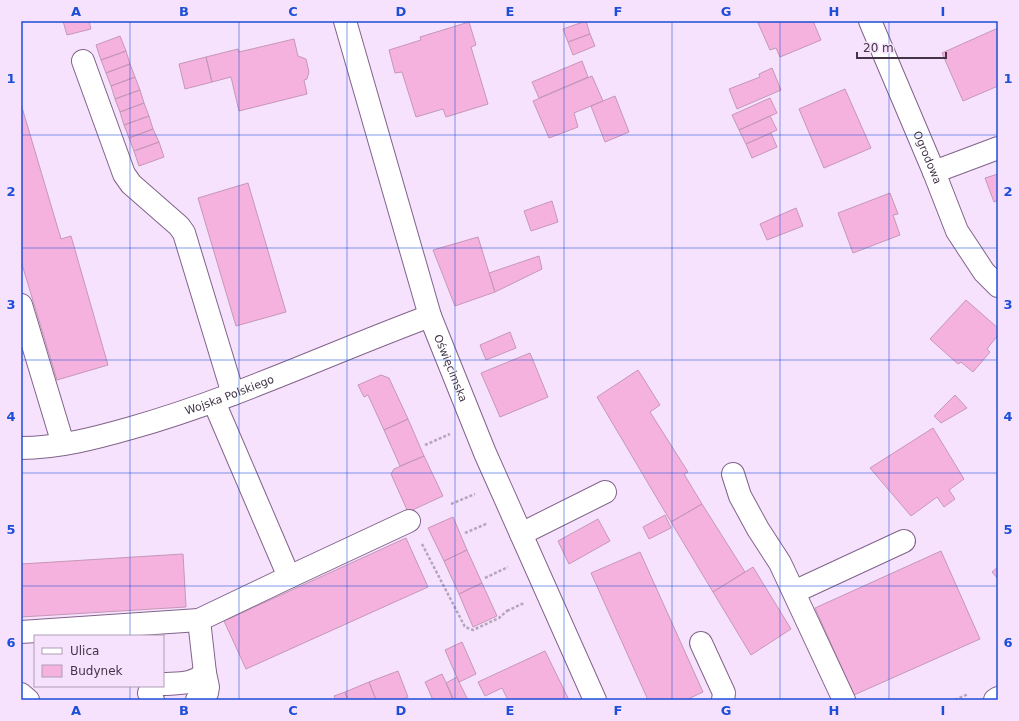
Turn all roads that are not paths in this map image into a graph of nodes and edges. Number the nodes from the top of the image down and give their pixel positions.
1 (345, 21) edge
2 (870, 21) edge
3 (83, 61) dead end
4 (998, 148) edge
5 (934, 172) junction
6 (998, 286) edge
7 (21, 305) edge
8 (430, 316) junction
9 (224, 398) junction
10 (63, 444) junction
11 (21, 448) edge
12 (733, 474) dead end
13 (605, 492) dead end
14 (409, 521) road end
15 (521, 534) junction
16 (904, 541) dead end
17 (289, 577) junction
18 (794, 592) junction
19 (199, 620) junction
20 (21, 632) edge
21 (701, 643) dead end
22 (205, 674) junction
23 (164, 684) edge
24 (152, 687) edge
25 (21, 694) edge
26 (998, 698) edge
27 (28, 700) edge
28 (153, 700) edge
29 (197, 700) edge
30 (596, 700) edge
31 (723, 700) edge
32 (844, 700) edge
33 (995, 700) edge

1 - 8 street, Oświęcimska
2 - 5 street, Ogrodowa
3 - 9 street
4 - 5 street
5 - 6 street, Ogrodowa
7 - 10 street
8 - 9 street, Wojska Polskiego
8 - 15 street, Oświęcimska
9 - 10 street, Wojska Polskiego
9 - 17 street
10 - 11 street, Wojska Polskiego
12 - 18 street
13 - 15 street
14 - 17 street
15 - 30 street, Oświęcimska
16 - 18 street
17 - 19 street
18 - 32 street
19 - 20 street
19 - 22 street
21 - 31 street
22 - 23 street
22 - 29 street
24 - 28 street
25 - 27 street
26 - 33 street

